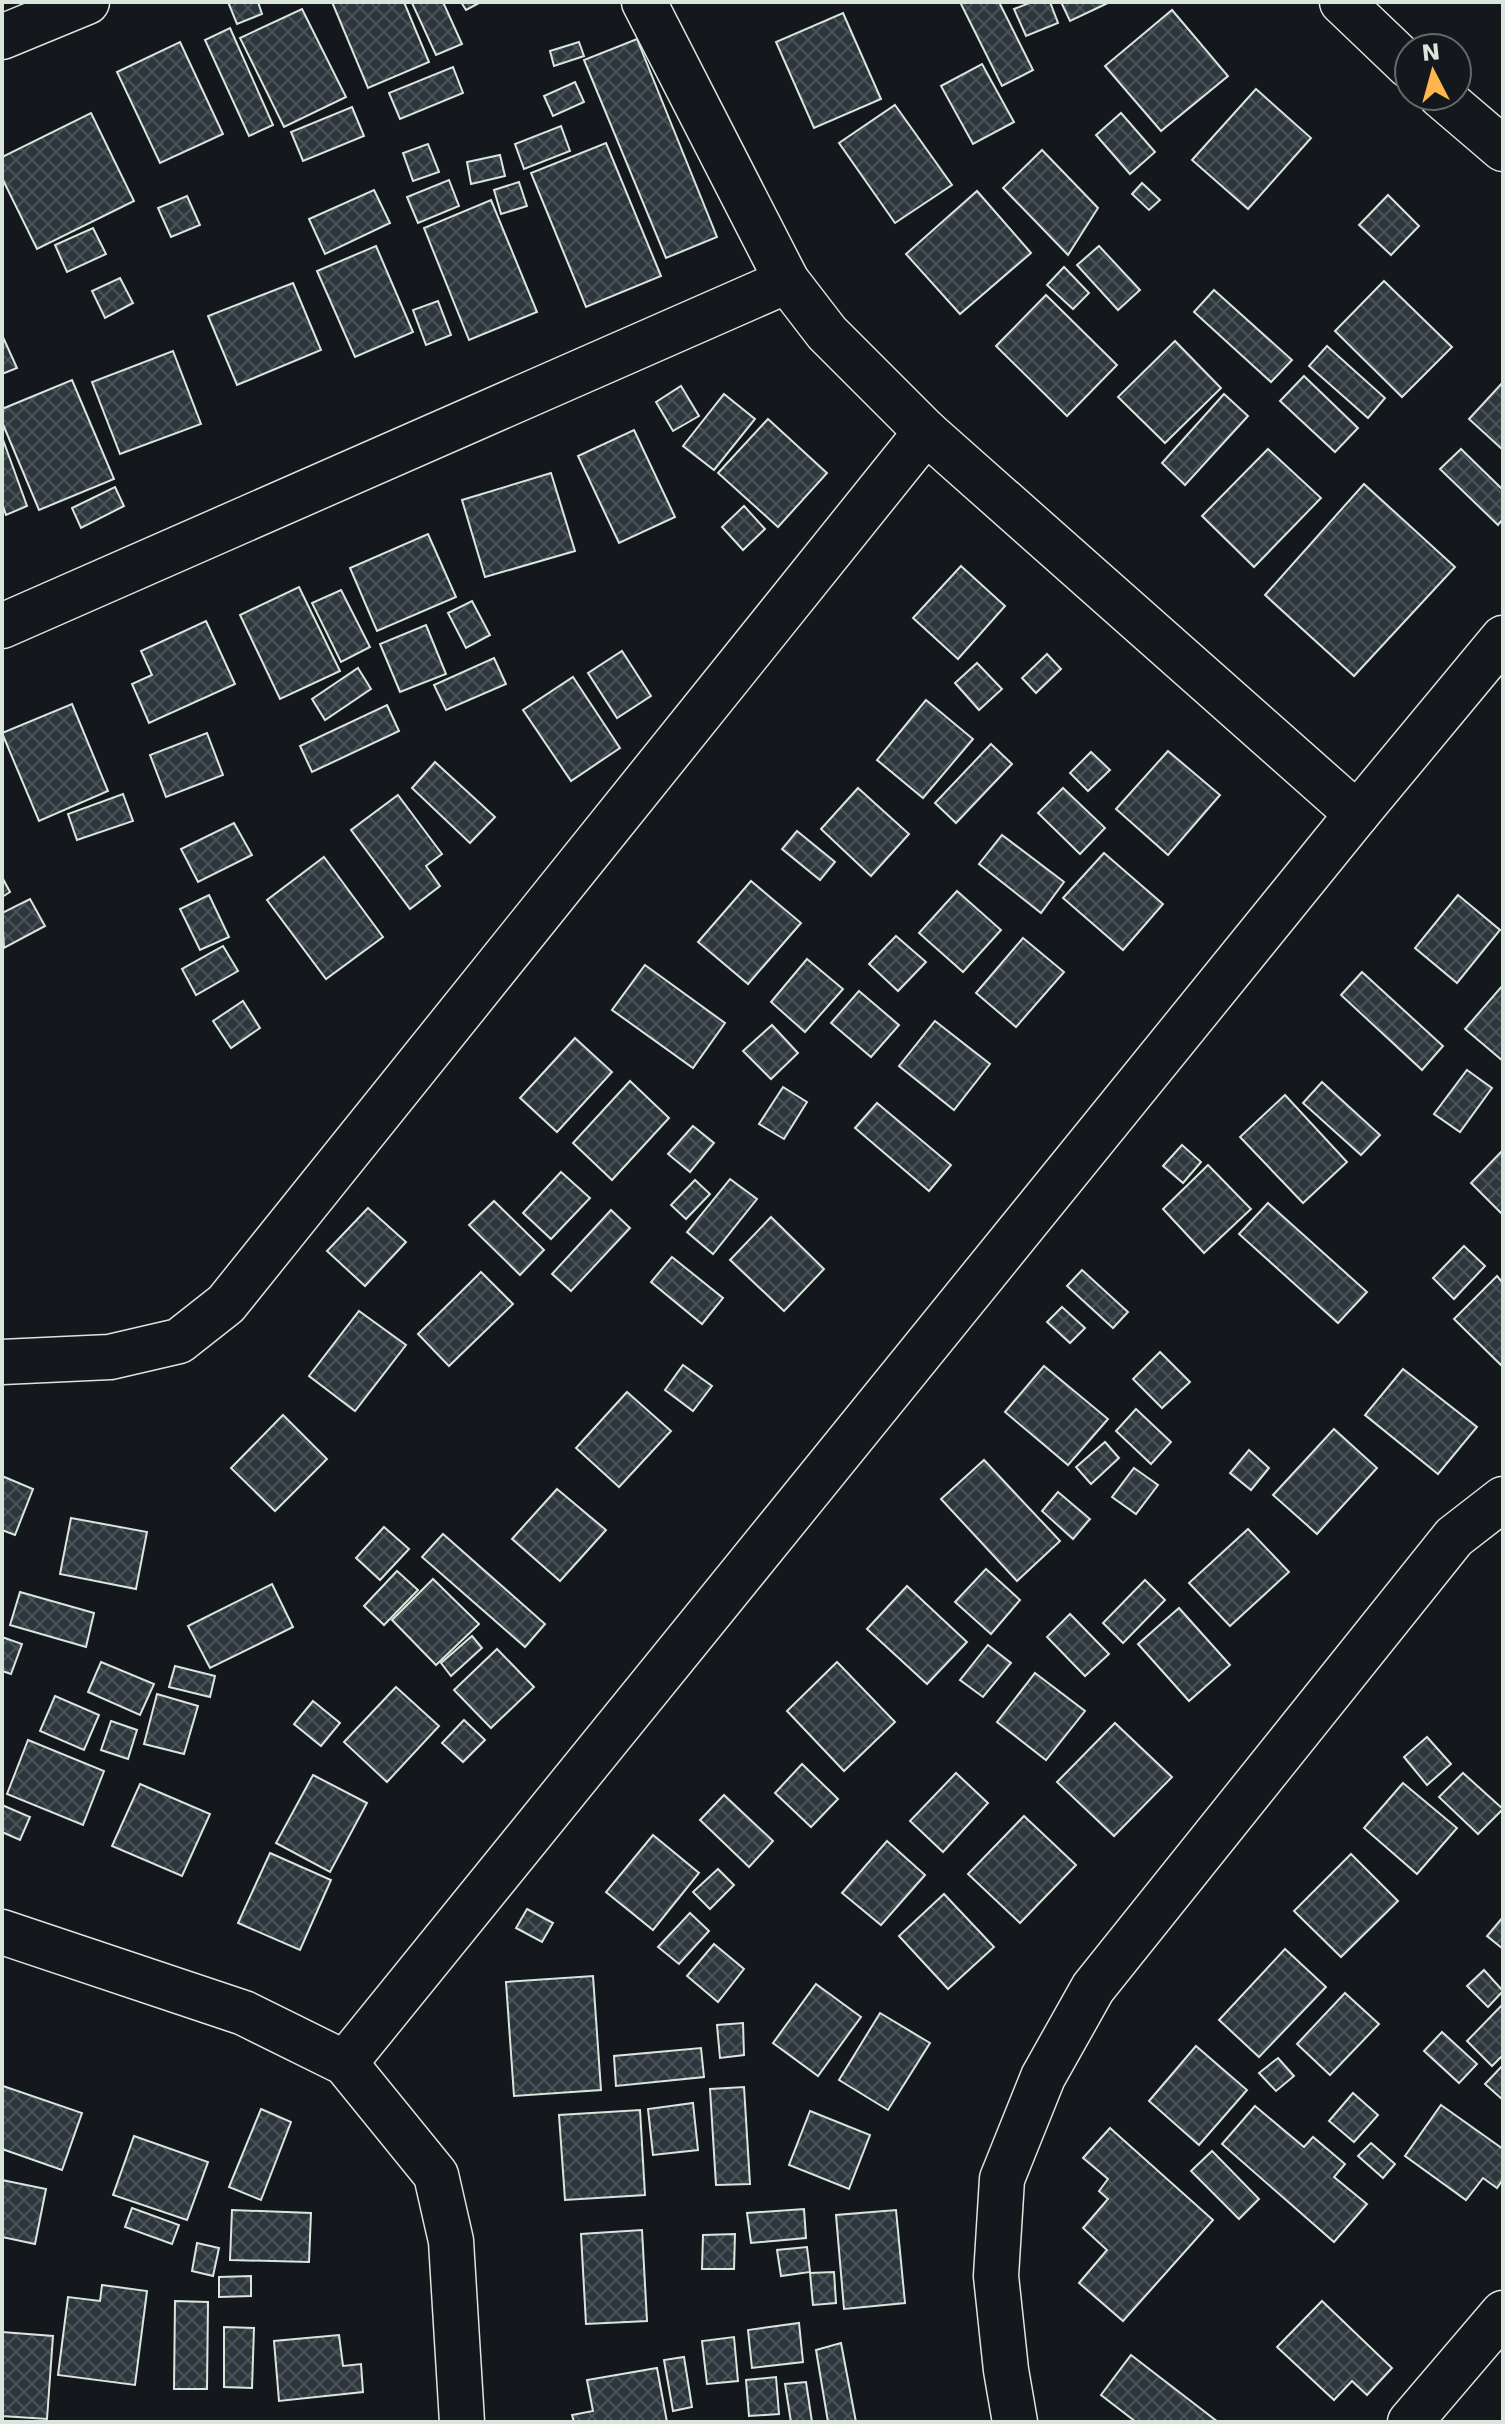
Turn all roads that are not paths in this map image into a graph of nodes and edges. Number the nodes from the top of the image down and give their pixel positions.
1 (87, 2) edge
2 (644, 2) edge
3 (1342, 2) edge
4 (2, 37) edge
5 (1393, 51) edge
6 (1460, 112) edge
7 (1503, 149) edge
8 (787, 281) junction
9 (926, 432) junction
10 (2, 626) edge
11 (1503, 638) edge
12 (1357, 814) junction
13 (2, 1362) edge
14 (1503, 1499) edge
15 (2, 1932) edge
16 (345, 2063) junction
17 (1503, 2313) edge
18 (462, 2422) edge
19 (1015, 2422) edge
20 (1410, 2422) edge

1 - 4 street
2 - 8 street
3 - 5 street
6 - 7 street
8 - 9 street
8 - 10 street
9 - 12 street
9 - 13 street
11 - 12 street
12 - 16 street
14 - 19 street
15 - 16 street
16 - 18 street
17 - 20 street

